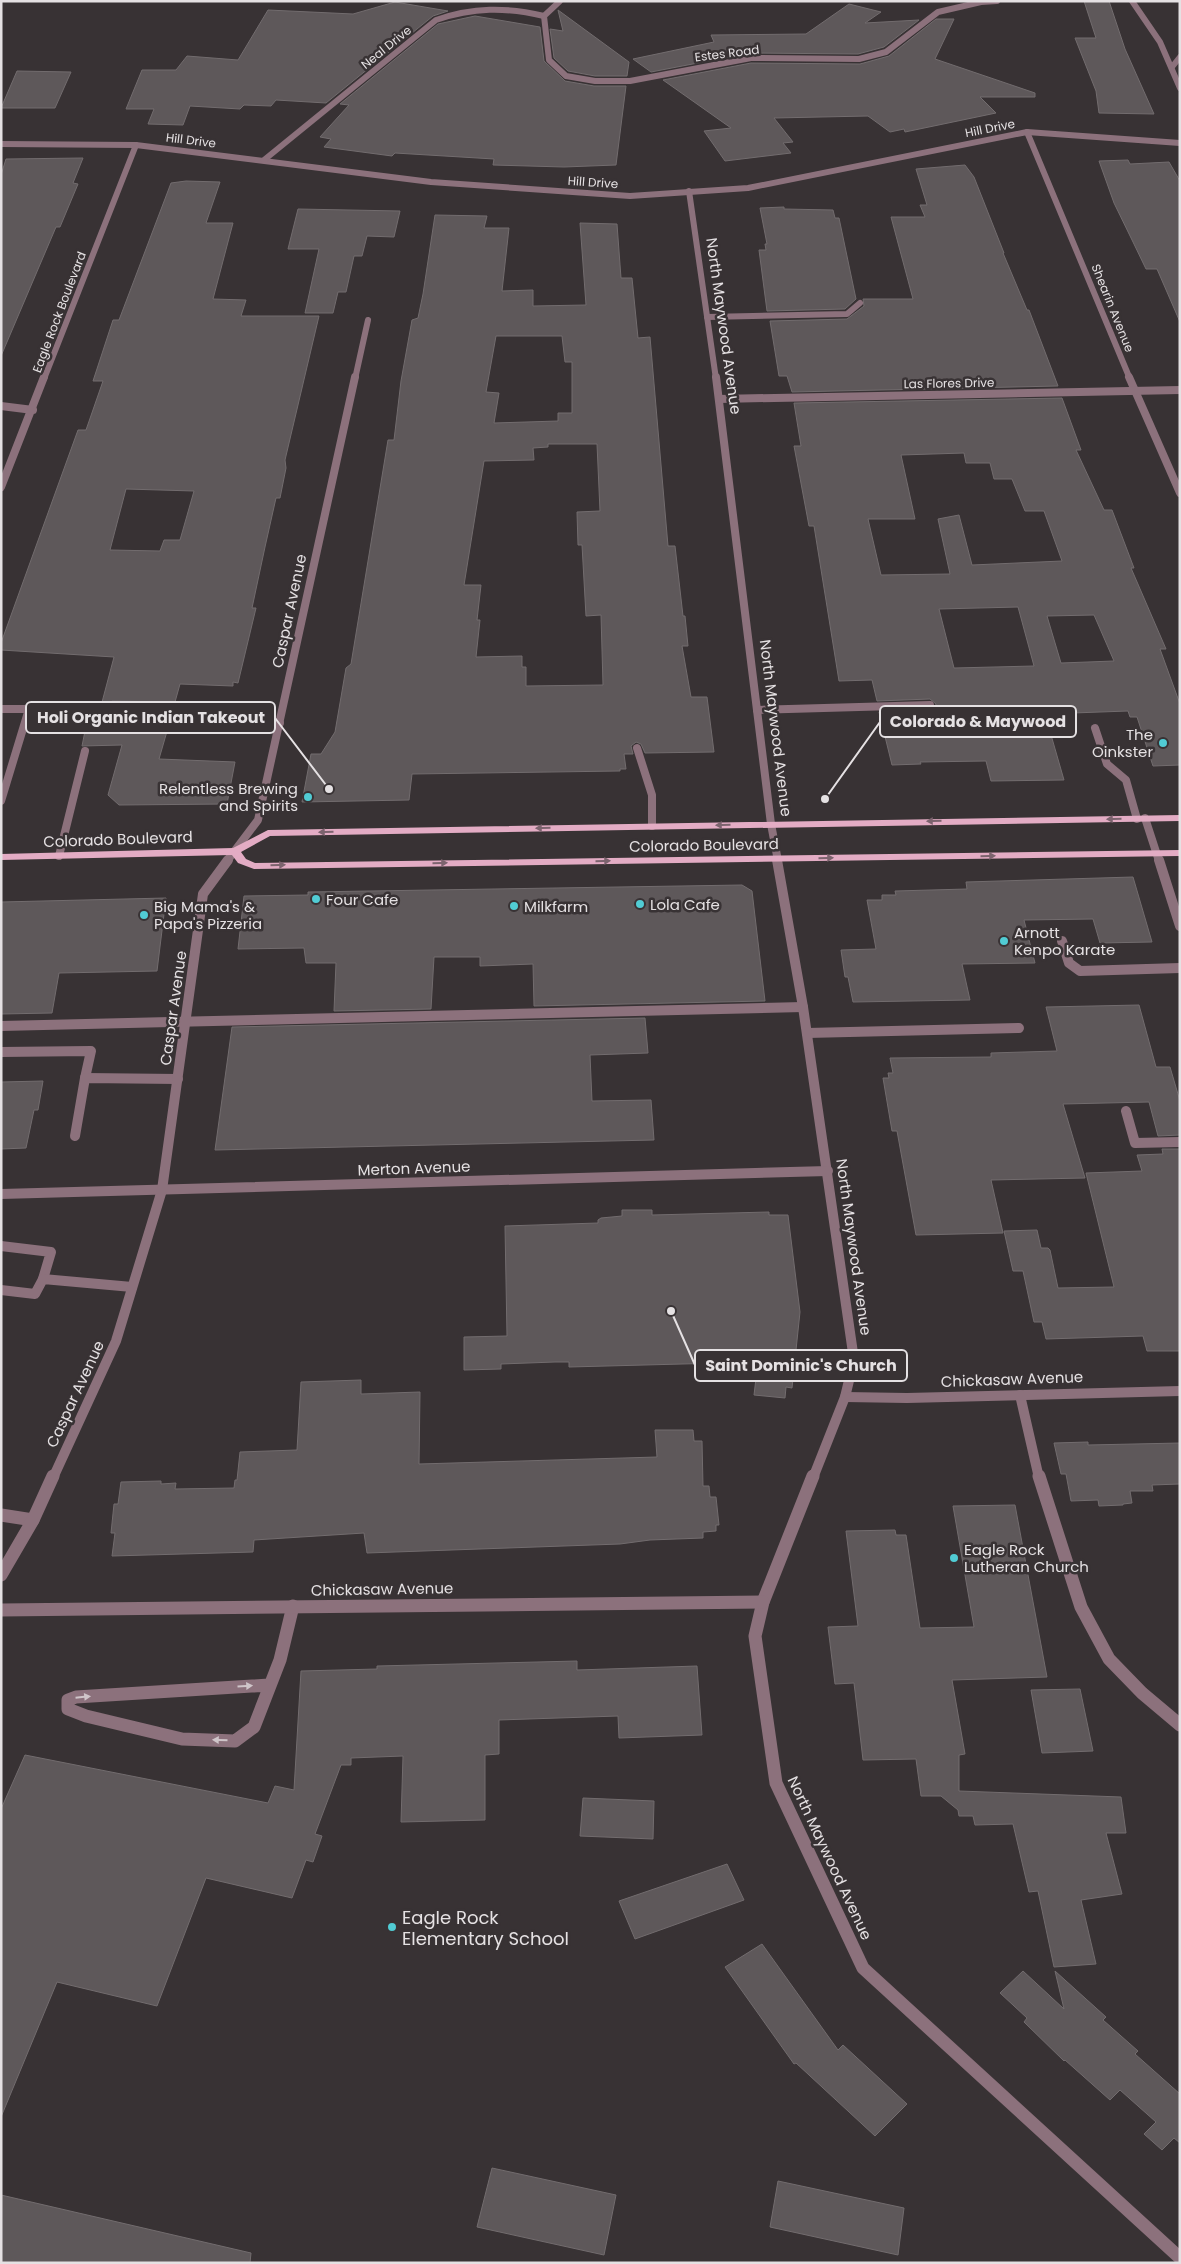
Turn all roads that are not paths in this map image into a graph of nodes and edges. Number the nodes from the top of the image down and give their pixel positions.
1 (560, 1) edge
2 (997, 1) edge
3 (1132, 1) edge
4 (544, 16) junction
5 (1180, 57) edge
6 (1172, 67) junction
7 (1180, 88) edge
8 (1027, 132) junction
9 (1180, 143) edge
10 (1, 144) edge
11 (136, 145) junction
12 (264, 160) junction
13 (689, 192) junction
14 (860, 303) dead end
15 (707, 317) junction
16 (368, 320) dead end
17 (1180, 390) edge
18 (1135, 391) junction
19 (719, 398) junction
20 (1, 406) edge
21 (33, 410) junction
22 (1, 487) edge
23 (1180, 493) edge
24 (930, 705) dead end
25 (112, 707) dead end
26 (1, 709) edge
27 (757, 710) junction
28 (280, 723) junction
29 (1095, 728) dead end
30 (637, 748) dead end
31 (85, 751) dead end
32 (1, 801) edge
33 (1180, 818) edge
34 (1141, 819) junction
35 (771, 824) junction
36 (652, 826) junction
37 (235, 851) junction
38 (1156, 853) junction
39 (1180, 853) edge
40 (59, 856) junction
41 (1, 857) edge
42 (777, 859) junction
43 (1180, 926) edge
44 (1062, 941) dead end
45 (1180, 968) edge
46 (803, 1007) junction
47 (187, 1022) junction
48 (1, 1026) edge
49 (1018, 1028) dead end
50 (806, 1033) junction
51 (1, 1052) edge
52 (85, 1078) junction
53 (178, 1079) junction
54 (1126, 1111) dead end
55 (75, 1136) dead end
56 (1180, 1142) edge
57 (828, 1171) junction
58 (162, 1190) junction
59 (1, 1194) edge
60 (1, 1246) edge
61 (43, 1279) junction
62 (132, 1288) junction
63 (1, 1290) edge
64 (1180, 1391) edge
65 (1020, 1395) junction
66 (846, 1397) junction
67 (1, 1515) edge
68 (33, 1520) junction
69 (1, 1575) edge
70 (763, 1602) junction
71 (293, 1606) junction
72 (1, 1610) edge
73 (269, 1685) junction
74 (1180, 1725) edge
75 (1180, 2258) edge

1 - 4 street
2 - 4 street, Estes Road
3 - 6 street
4 - 12 street, Neal Drive
5 - 6 street
6 - 7 street
8 - 9 street, Hill Drive
8 - 13 street, Hill Drive
8 - 18 street, Shearin Avenue
10 - 11 street, Hill Drive
11 - 12 street, Hill Drive
11 - 21 street, Eagle Rock Boulevard
12 - 13 street, Hill Drive
13 - 15 street, North Maywood Avenue
14 - 15 street
15 - 19 street, North Maywood Avenue
16 - 28 street, Caspar Avenue
17 - 18 street, Las Flores Drive
18 - 19 street, Las Flores Drive
18 - 23 street, Shearin Avenue
19 - 27 street, North Maywood Avenue
20 - 21 street
21 - 22 street, Eagle Rock Boulevard
24 - 27 street
25 - 28 street
26 - 32 street
27 - 35 street, North Maywood Avenue
28 - 37 street, Caspar Avenue
29 - 34 street
30 - 36 street
31 - 40 street
33 - 34 main road, Colorado Boulevard
34 -> 35 main road, Colorado Boulevard
34 - 38 street
35 -> 36 main road, Colorado Boulevard
35 - 42 street, North Maywood Avenue
36 -> 37 main road, Colorado Boulevard
37 - 40 main road, Colorado Boulevard
37 -> 42 main road, Colorado Boulevard
37 - 47 street, Caspar Avenue
38 - 39 main road, Colorado Boulevard
42 -> 38 main road, Colorado Boulevard
38 - 43 street
40 - 41 main road, Colorado Boulevard
42 - 46 street, North Maywood Avenue
44 - 45 street
46 - 47 street
46 - 50 street, North Maywood Avenue
47 - 48 street
47 - 53 street, Caspar Avenue
49 - 50 street
50 - 57 street, North Maywood Avenue
51 - 52 street
52 - 53 street
52 - 55 street
53 - 58 street, Caspar Avenue
54 - 56 street
57 - 58 street, Merton Avenue
57 - 66 street, North Maywood Avenue
58 - 59 street, Merton Avenue
58 - 62 street, Caspar Avenue
60 - 61 street
61 - 62 street
61 - 63 street
62 - 68 street, Caspar Avenue
64 - 65 street, Chickasaw Avenue
65 - 66 street, Chickasaw Avenue
65 - 74 street
66 - 70 street, North Maywood Avenue
67 - 68 street
68 - 69 street, Caspar Avenue
70 - 71 street, Chickasaw Avenue
70 - 75 street, North Maywood Avenue
71 - 72 street, Chickasaw Avenue
71 - 73 street
73 -> 73 street

